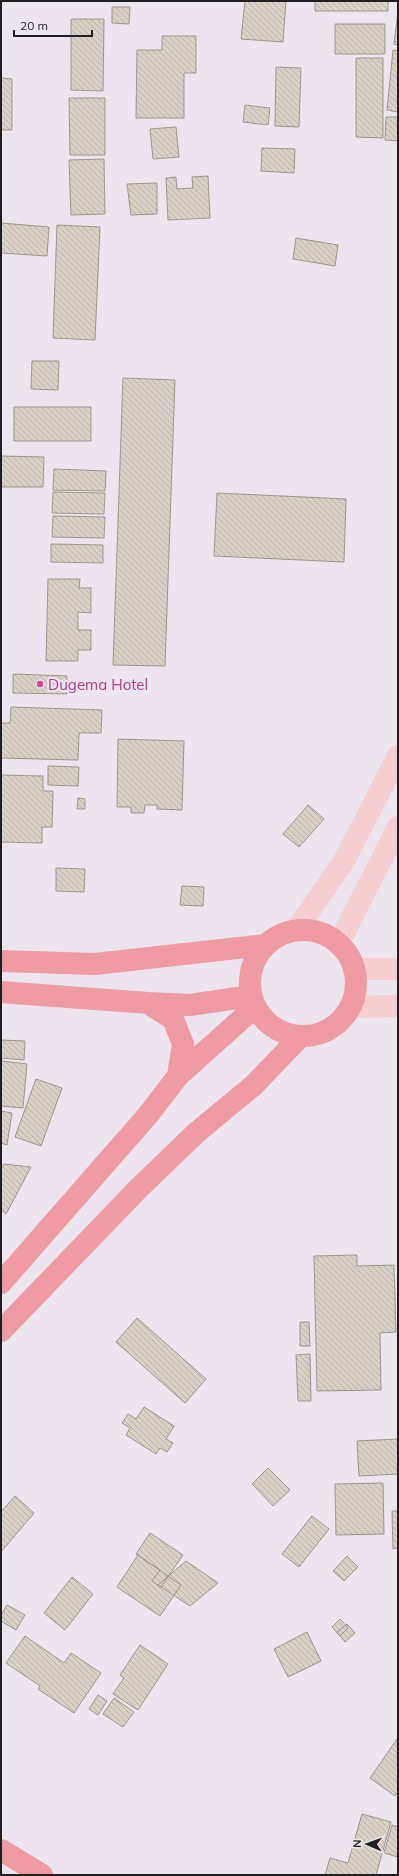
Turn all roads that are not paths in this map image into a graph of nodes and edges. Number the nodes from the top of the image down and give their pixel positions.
1 (398, 756) edge
2 (398, 827) edge
3 (296, 930) junction
4 (339, 943) junction
5 (265, 945) junction
6 (1, 961) edge
7 (355, 969) junction
8 (398, 969) edge
9 (1, 992) edge
10 (253, 1002) junction
11 (148, 1003) junction
12 (398, 1006) edge
13 (351, 1007) junction
14 (300, 1036) junction
15 (178, 1076) junction
16 (1, 1283) edge
17 (1, 1331) edge
18 (1, 1850) edge
19 (42, 1875) edge

1 - 3 street
2 - 4 street
3 - 4 main road
3 - 5 main road
4 - 7 main road
5 - 6 main road
5 - 10 main road
7 - 8 street
7 - 13 main road
9 - 11 main road
10 - 11 main road
10 - 14 main road
10 - 15 main road
11 - 15 main road
12 - 13 street
13 - 14 main road
14 - 17 main road
15 - 16 main road
18 - 19 main road

